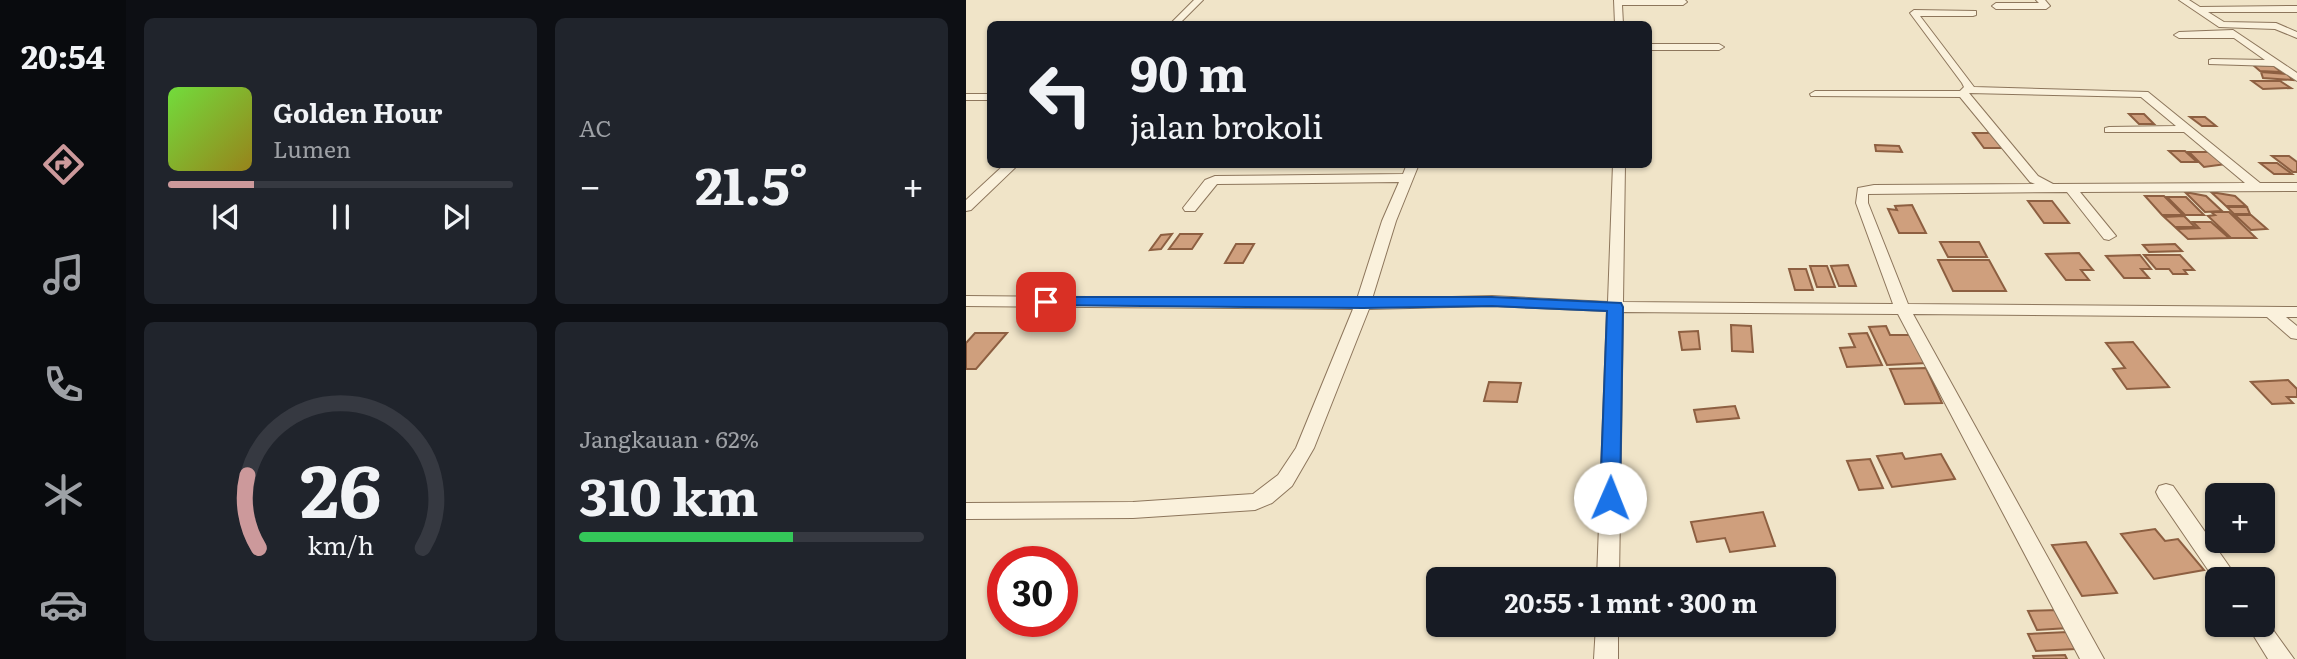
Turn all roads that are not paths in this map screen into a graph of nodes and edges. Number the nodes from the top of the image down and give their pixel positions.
1 (1199, 0) edge
2 (2040, 0) edge
3 (2183, 0) edge
4 (1618, 1) edge
5 (1683, 2) dead end
6 (1997, 6) dead end
7 (2297, 9) edge
8 (2198, 10) junction
9 (1973, 13) dead end
10 (1177, 21) edge
11 (1619, 21) edge
12 (2222, 25) junction
13 (2179, 35) dead end
14 (2235, 35) junction
15 (2297, 36) edge
16 (1652, 47) edge
17 (1718, 47) dead end
18 (2212, 62) dead end
19 (2276, 63) junction
20 (2297, 78) edge
21 (1966, 92) junction
22 (1815, 94) dead end
23 (966, 97) edge
24 (987, 97) edge
25 (2186, 129) junction
26 (2109, 130) dead end
27 (1009, 168) edge
28 (1619, 168) edge
29 (1411, 171) edge
30 (2049, 187) junction
31 (2257, 187) junction
32 (2297, 187) edge
33 (2070, 188) junction
34 (966, 207) edge
35 (1190, 208) dead end
36 (2109, 236) dead end
37 (966, 302) edge
38 (1363, 304) junction
39 (1615, 307) junction
40 (1902, 308) junction
41 (2271, 312) junction
42 (2297, 312) edge
43 (2297, 334) edge
44 (2166, 492) dead end
45 (966, 511) edge
46 (1608, 567) edge
47 (2219, 567) edge
48 (1607, 637) edge
49 (2266, 637) edge
50 (1606, 659) edge
51 (2092, 659) edge
52 (2282, 659) edge

1 - 10 street
2 - 6 street
3 - 8 street
4 - 5 street
4 - 11 street
7 - 8 street
8 - 12 street
9 - 21 street
12 - 14 street
12 - 15 street
13 - 14 street
14 - 19 street
16 - 17 street
18 - 19 street
19 - 20 street
21 - 22 street
21 - 25 street
21 - 30 street
23 - 24 street
25 - 26 street
25 - 31 street
27 - 34 street
28 - 39 street
29 - 35 street
29 - 38 street
30 - 33 street
30 - 40 street
31 - 32 street
31 - 33 street
33 - 36 street
37 - 38 street
38 - 39 street
38 - 45 street
39 - 40 street
39 - 46 street
40 - 41 street
40 - 51 street
41 - 42 street
41 - 43 street
44 - 47 street
48 - 50 street
49 - 52 street

